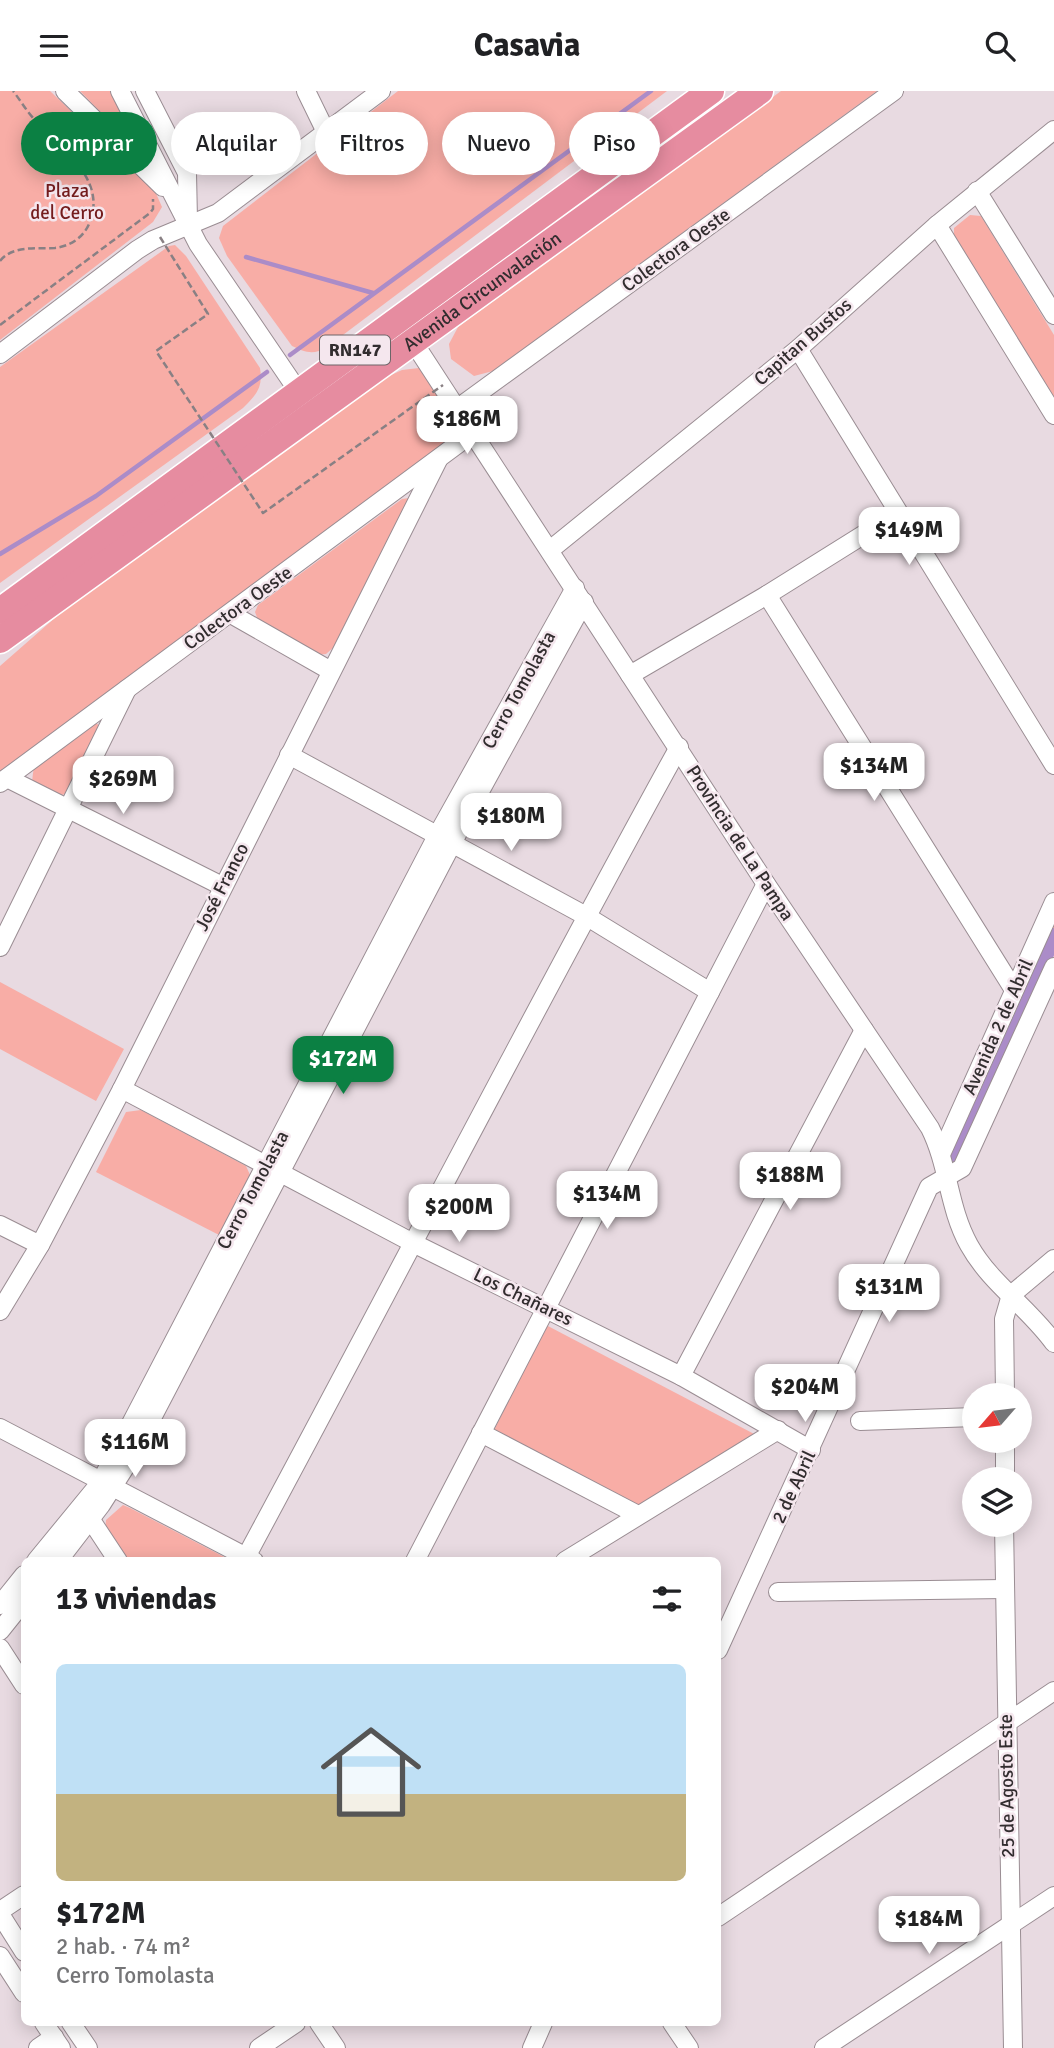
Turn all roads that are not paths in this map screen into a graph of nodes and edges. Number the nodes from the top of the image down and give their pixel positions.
1 (65, 91) edge
2 (121, 91) edge
3 (145, 91) edge
4 (306, 91) edge
5 (381, 91) edge
6 (711, 91) edge
7 (760, 91) edge
8 (894, 91) edge
9 (316, 112) edge
10 (353, 112) edge
11 (1054, 130) edge
12 (315, 140) edge
13 (978, 191) junction
14 (173, 197) junction
15 (188, 224) junction
16 (937, 225) junction
17 (1054, 315) edge
18 (414, 343) junction
19 (798, 349) junction
20 (0, 354) edge
21 (298, 391) junction
22 (458, 408) junction
23 (1054, 415) edge
24 (474, 432) junction
25 (438, 460) junction
26 (898, 513) junction
27 (550, 550) junction
28 (110, 562) junction
29 (50, 573) junction
30 (580, 595) junction
31 (767, 596) junction
32 (0, 602) edge
33 (0, 611) edge
34 (231, 614) junction
35 (0, 641) edge
36 (0, 657) edge
37 (331, 671) junction
38 (630, 675) junction
39 (129, 686) junction
40 (678, 747) junction
41 (289, 755) junction
42 (1054, 765) edge
43 (4, 780) edge
44 (69, 811) junction
45 (445, 839) junction
46 (766, 884) junction
47 (222, 886) junction
48 (1054, 902) edge
49 (586, 916) junction
50 (0, 947) edge
51 (1054, 967) edge
52 (1014, 990) junction
53 (710, 992) junction
54 (864, 1030) junction
55 (122, 1089) junction
56 (942, 1153) junction
57 (274, 1169) junction
58 (945, 1177) junction
59 (0, 1225) edge
60 (415, 1244) junction
61 (40, 1245) junction
62 (1054, 1259) edge
63 (1011, 1295) junction
64 (545, 1308) junction
65 (0, 1311) edge
66 (1054, 1343) edge
67 (681, 1376) junction
68 (1005, 1383) edge
69 (962, 1417) edge
70 (860, 1421) dead end
71 (0, 1428) edge
72 (778, 1430) junction
73 (481, 1433) junction
74 (811, 1450) junction
75 (106, 1486) junction
76 (86, 1512) junction
77 (638, 1515) junction
78 (1004, 1537) edge
79 (40, 1557) edge
80 (60, 1557) edge
81 (115, 1557) edge
82 (246, 1557) edge
83 (251, 1557) edge
84 (417, 1557) edge
85 (571, 1557) edge
86 (21, 1579) edge
87 (1004, 1589) junction
88 (778, 1592) dead end
89 (0, 1605) edge
90 (21, 1605) edge
91 (0, 1631) edge
92 (721, 1644) edge
93 (0, 1648) edge
94 (21, 1680) edge
95 (1054, 1691) edge
96 (1006, 1724) junction
97 (1054, 1896) edge
98 (21, 1897) edge
99 (0, 1913) edge
100 (721, 1915) edge
101 (1010, 1925) junction
102 (21, 1947) edge
103 (0, 1956) edge
104 (21, 1988) edge
105 (73, 2026) edge
106 (292, 2026) edge
107 (321, 2026) edge
108 (542, 2026) edge
109 (674, 2026) edge
110 (53, 2036) edge
111 (38, 2048) edge
112 (88, 2048) edge
113 (259, 2048) edge
114 (336, 2048) edge
115 (532, 2048) edge
116 (689, 2048) edge
117 (824, 2048) edge
118 (1013, 2048) edge

1 - 14 street
2 - 14 street
3 - 15 street
4 - 9 street
5 - 10 street
6 - 21 highway, Avenida Circunvalación / RN147
7 - 18 highway, Avenida Circunvalación / RN147
8 - 22 street, Colectora Oeste
11 - 13 street, Capitan Bustos
12 - 15 street
13 - 16 street, Capitan Bustos
13 - 17 street
14 - 15 street
15 - 20 street
15 - 21 street
16 - 19 street, Capitan Bustos
16 - 23 street
18 - 22 street, Provincia de La Pampa
18 - 28 highway, Avenida Circunvalación / RN147
19 - 26 street
19 - 27 street, Capitan Bustos
21 - 29 highway, Avenida Circunvalación / RN147
22 - 24 street, Provincia de La Pampa
24 - 25 street, Colectora Oeste
24 - 27 street, Provincia de La Pampa
25 - 34 street, Colectora Oeste
25 - 37 street, José Franco
26 - 31 street
26 - 42 street
27 - 30 street, Provincia de La Pampa
28 - 35 highway, Avenida Circunvalación / RN147
28 - 36 highway
29 - 32 highway
29 - 33 highway, Avenida Circunvalación / RN147
30 - 38 street, Provincia de La Pampa
30 - 45 street, Cerro Tomolasta
31 - 38 street
31 - 52 street
34 - 37 street
34 - 39 street, Colectora Oeste
37 - 41 street, José Franco
38 - 40 street, Provincia de La Pampa
39 - 43 street, Colectora Oeste
39 - 44 street
40 - 46 street, Provincia de La Pampa
40 - 49 street
41 - 45 street
41 - 47 street, José Franco
43 - 44 street
44 - 47 street
44 - 50 street
45 - 49 street
45 - 57 street, Cerro Tomolasta
46 - 53 street
46 - 54 street, Provincia de La Pampa
47 - 55 street, José Franco
48 - 52 street, Avenida 2 de Abril
49 - 53 street
49 - 60 street
51 - 58 street, Avenida 2 de Abril
52 - 56 street, Avenida 2 de Abril
53 - 64 street
54 - 56 street, Provincia de La Pampa
54 - 67 street
55 - 57 street, Los Chañares
55 - 61 street, José Franco
56 - 58 street, Provincia de La Pampa
57 - 60 street, Los Chañares
57 - 75 street, Cerro Tomolasta
58 - 63 street, Provincia de La Pampa
58 - 74 street, 2 de Abril
59 - 61 street
60 - 64 street, Los Chañares
60 - 83 street
61 - 65 street, José Franco
62 - 63 street
63 - 66 street, Provincia de La Pampa
63 - 68 street
64 - 67 street, Los Chañares
64 - 73 street
67 - 72 street, Los Chañares
69 - 70 street
71 - 75 street
72 - 74 street, Los Chañares
72 - 77 street
73 - 77 street
73 - 84 street
74 - 92 street, 2 de Abril
75 - 76 street, Cerro Tomolasta
75 - 82 street
76 - 79 street, Cerro Tomolasta
76 - 80 street, Cerro Tomolasta
76 - 81 street
77 - 85 street
78 - 87 street, 25 de Agosto Este
86 - 89 street
87 - 88 street
87 - 96 street, 25 de Agosto Este
90 - 91 street
93 - 94 street
95 - 96 street
96 - 100 street
96 - 101 street, 25 de Agosto Este
97 - 101 street
98 - 99 street
99 - 102 street
101 - 117 street
101 - 118 street, 25 de Agosto Este
103 - 104 street
105 - 112 street
106 - 113 street
107 - 114 street
108 - 115 street
109 - 116 street
110 - 111 street

